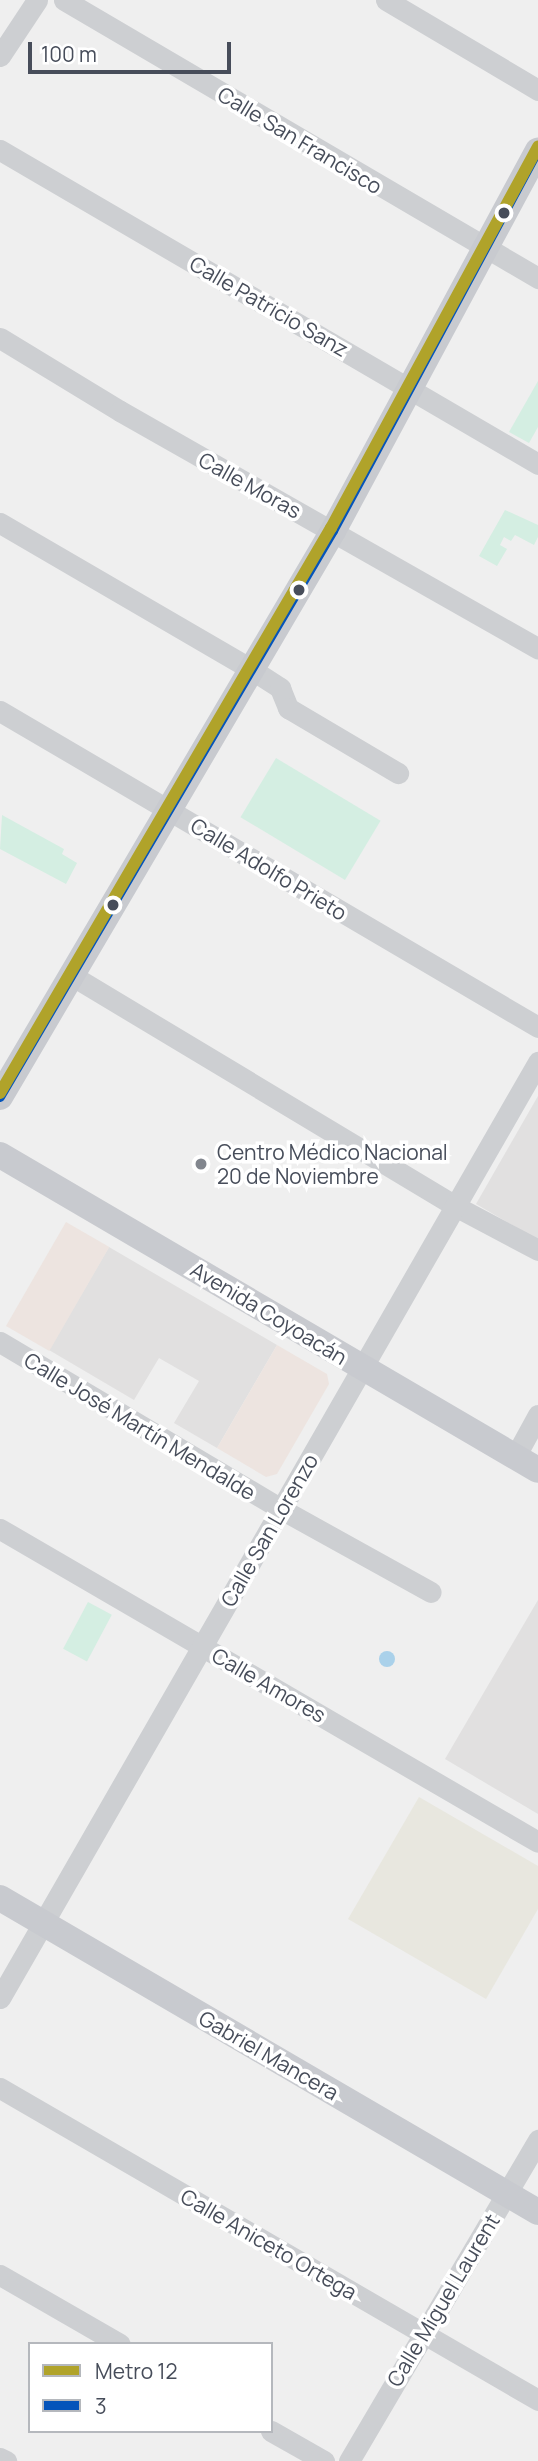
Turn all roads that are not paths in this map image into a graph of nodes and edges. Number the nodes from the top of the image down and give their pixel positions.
1 (37, 0) edge
2 (64, 0) edge
3 (386, 0) edge
4 (0, 56) edge
5 (538, 90) edge
6 (0, 150) edge
7 (538, 151) edge
8 (487, 249) junction
9 (538, 278) edge
10 (0, 338) edge
11 (411, 389) junction
12 (538, 464) edge
13 (0, 523) edge
14 (333, 531) junction
15 (538, 648) edge
16 (251, 669) junction
17 (0, 710) edge
18 (398, 773) dead end
19 (169, 808) junction
20 (71, 975) junction
21 (538, 1027) edge
22 (538, 1062) edge
23 (0, 1097) edge
24 (0, 1155) edge
25 (456, 1206) junction
26 (538, 1250) edge
27 (0, 1342) edge
28 (362, 1368) junction
29 (538, 1415) edge
30 (514, 1457) junction
31 (538, 1470) edge
32 (281, 1509) junction
33 (0, 1529) edge
34 (431, 1592) dead end
35 (202, 1646) junction
36 (538, 1842) edge
37 (0, 1898) edge
38 (43, 1923) junction
39 (0, 1998) edge
40 (0, 2088) edge
41 (538, 2140) edge
42 (507, 2194) junction
43 (538, 2212) edge
44 (0, 2275) edge
45 (422, 2333) junction
46 (117, 2342) edge
47 (538, 2400) edge
48 (273, 2432) edge
49 (0, 2458) edge
50 (6, 2461) edge
51 (324, 2461) edge
52 (349, 2461) edge

1 - 4 street
2 - 8 street, Calle San Francisco
3 - 5 street
6 - 11 street, Calle Patricio Sanz
7 - 8 main road
8 - 9 street, Calle San Francisco
8 - 11 main road
10 - 14 street, Calle Moras
11 - 12 street, Calle Patricio Sanz
11 - 14 main road
13 - 16 street
14 - 15 street, Calle Moras
14 - 16 main road
16 - 18 street
16 - 19 main road
17 - 19 street, Calle Adolfo Prieto
19 - 20 main road
19 - 21 street, Calle Adolfo Prieto
20 - 23 main road
20 - 25 street
22 - 25 street, Calle San Lorenzo
24 - 28 main road, Avenida Coyoacán
25 - 26 street
25 - 28 street, Calle San Lorenzo
27 - 32 street, Calle José Martín Mendalde
28 - 30 main road, Avenida Coyoacán
28 - 32 street, Calle San Lorenzo
29 - 30 street
30 - 31 main road, Avenida Coyoacán
32 - 34 street, Calle José Martín Mendalde
32 - 35 street, Calle San Lorenzo
33 - 35 street, Calle Amores
35 - 36 street, Calle Amores
35 - 38 street, Calle San Lorenzo
37 - 38 main road, Gabriel Mancera
38 - 39 street, Calle San Lorenzo
38 - 42 main road, Gabriel Mancera
40 - 45 street, Calle Aniceto Ortega
41 - 42 street, Calle Miguel Laurent
42 - 43 main road, Gabriel Mancera
42 - 45 street, Calle Miguel Laurent
44 - 46 street
45 - 47 street, Calle Aniceto Ortega
45 - 52 street, Calle Miguel Laurent
48 - 51 street
49 - 50 street

